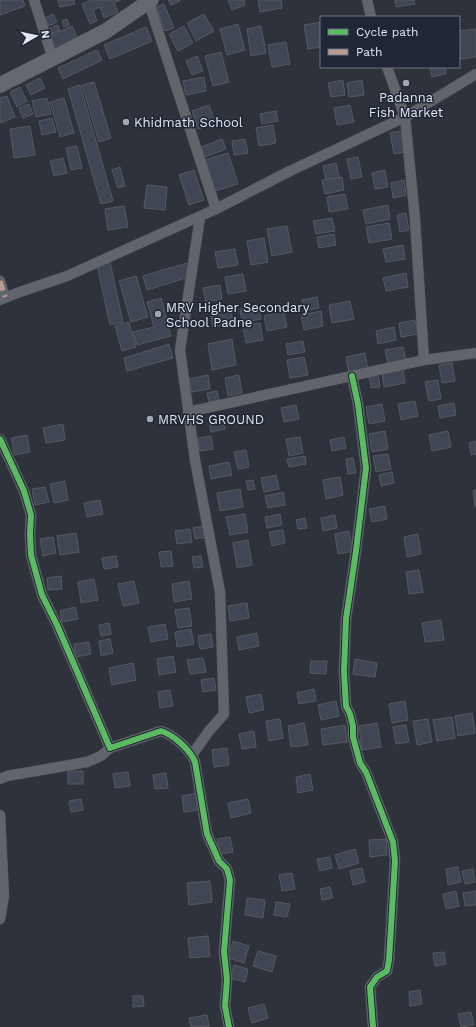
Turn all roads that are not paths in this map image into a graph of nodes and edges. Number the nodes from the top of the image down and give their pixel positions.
1 (34, 0) edge
2 (367, 0) edge
3 (149, 1) edge
4 (371, 16) edge
5 (53, 59) junction
6 (387, 68) edge
7 (476, 74) edge
8 (0, 85) edge
9 (405, 117) junction
10 (216, 209) junction
11 (200, 217) junction
12 (0, 281) edge
13 (3, 299) edge
14 (476, 353) edge
15 (424, 360) junction
16 (352, 376) junction
17 (188, 412) junction
18 (0, 439) edge
19 (110, 748) junction
20 (192, 755) junction
21 (0, 779) edge
22 (0, 815) edge
23 (0, 919) edge
24 (229, 1027) edge
25 (373, 1027) edge

1 - 5 street
2 - 4 street
3 - 5 main road
3 - 10 street
5 - 8 main road
6 - 9 street
7 - 9 street
9 - 10 street
9 - 15 street
10 - 11 street
11 - 13 street
11 - 17 street
12 - 13 street
14 - 15 street
15 - 16 street
16 - 17 street
16 - 25 street
17 - 20 street
18 - 19 street
19 - 20 street
19 - 21 street
20 - 24 street
22 - 23 street

